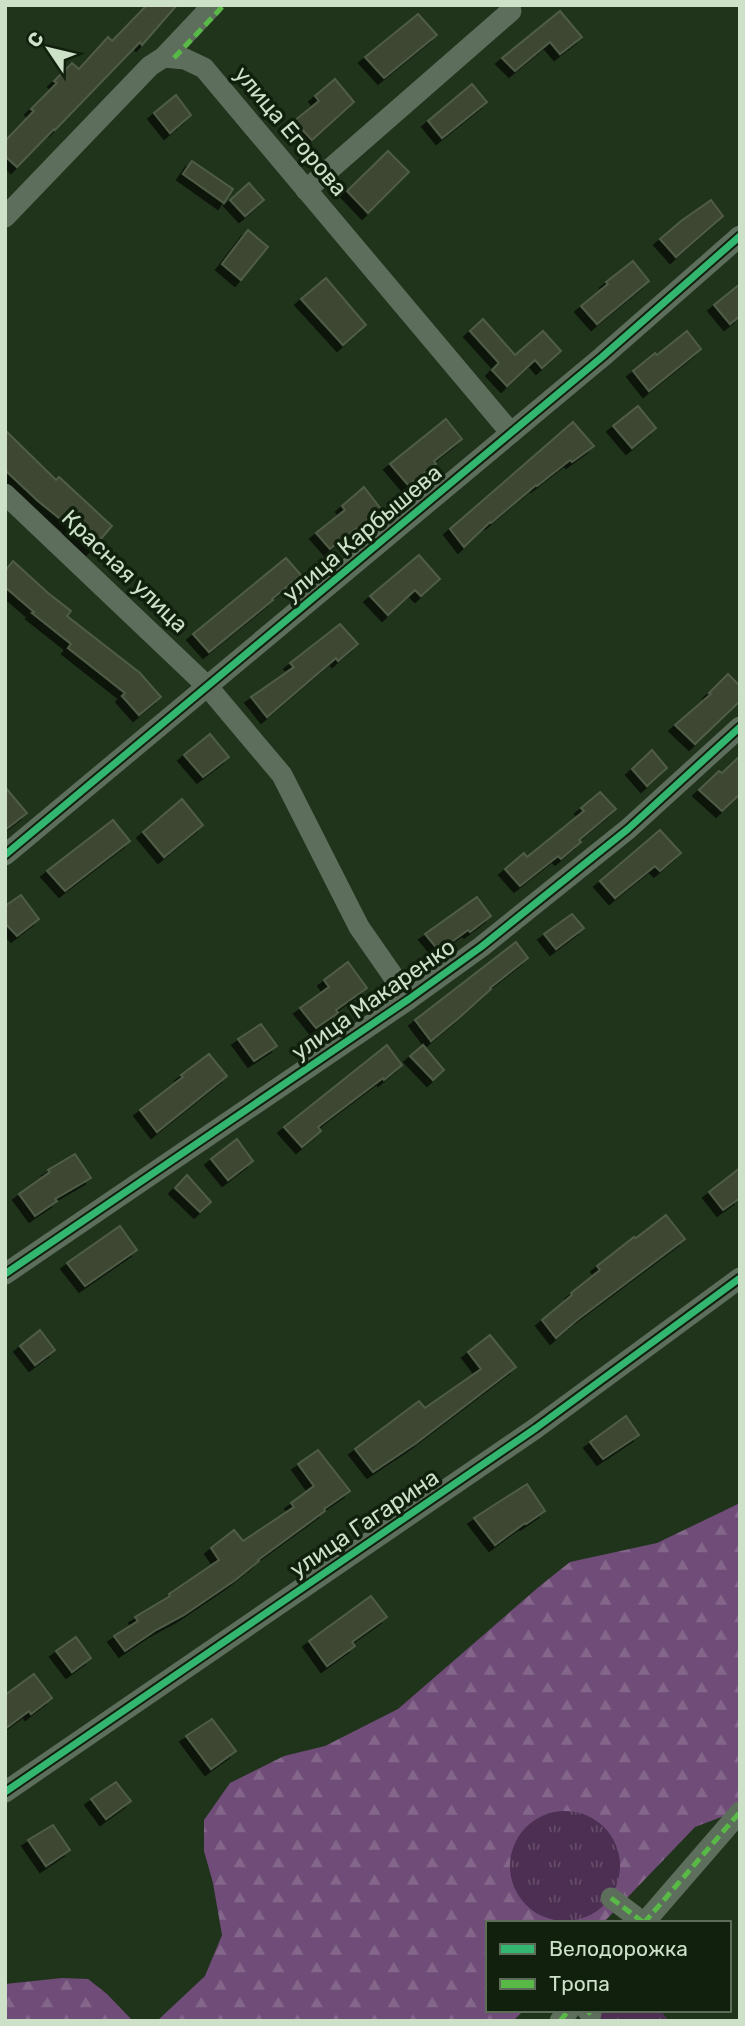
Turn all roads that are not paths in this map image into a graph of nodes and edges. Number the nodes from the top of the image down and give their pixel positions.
1 (213, 5) edge
2 (512, 11) dead end
3 (164, 57) junction
4 (306, 190) junction
5 (5, 217) edge
6 (740, 236) edge
7 (511, 433) junction
8 (5, 494) edge
9 (208, 687) junction
10 (740, 727) edge
11 (5, 855) edge
12 (409, 999) junction
13 (5, 1274) edge
14 (740, 1278) edge
15 (5, 1792) edge
16 (740, 1812) edge
17 (611, 1898) dead end
18 (641, 1921) edge
19 (646, 1921) edge

1 - 3 street
2 - 4 street
3 - 4 street, улица Егорова
3 - 5 street
4 - 7 street, улица Егорова
6 - 7 street, улица Карбышева
7 - 9 street, улица Карбышева
8 - 9 street, Красная улица
9 - 11 street, улица Карбышева
9 - 12 street, Красная улица
10 - 12 street, улица Макаренко
12 - 13 street, улица Макаренко
14 - 15 street, улица Гагарина
16 - 19 street
17 - 18 street

